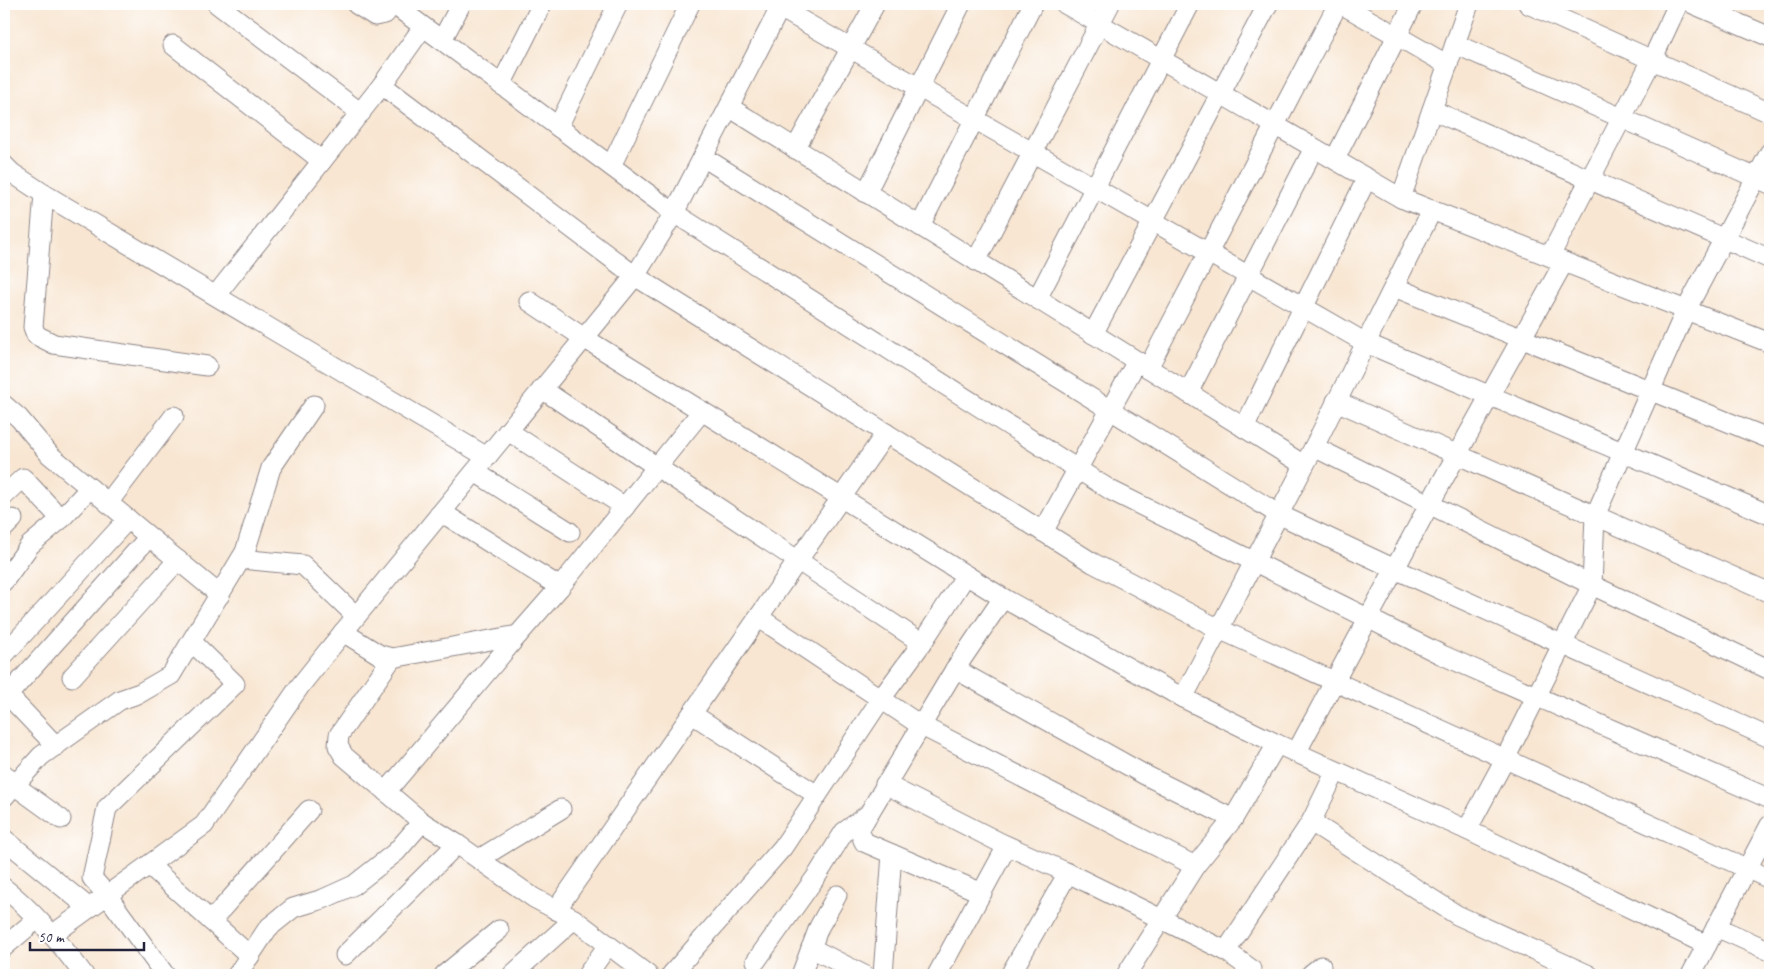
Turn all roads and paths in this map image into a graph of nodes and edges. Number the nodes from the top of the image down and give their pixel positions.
1 (217, 4) edge
2 (356, 4) edge
3 (393, 4) edge
4 (461, 4) edge
5 (542, 4) edge
6 (618, 4) edge
7 (690, 4) edge
8 (875, 4) edge
9 (961, 4) edge
10 (1033, 4) edge
11 (1065, 4) edge
12 (1110, 4) edge
13 (1190, 4) edge
14 (1268, 4) edge
15 (1339, 4) edge
16 (1413, 4) edge
17 (1470, 4) edge
18 (1528, 4) edge
19 (1678, 4) edge
20 (1693, 4) edge
21 (778, 5) edge
22 (1100, 24) junction
23 (423, 27) junction
24 (1397, 36) junction
25 (1770, 38) edge
26 (442, 40) junction
27 (1455, 44) junction
28 (173, 46) dead end
29 (851, 48) junction
30 (1161, 60) junction
31 (1652, 60) junction
32 (1448, 65) junction
33 (382, 85) junction
34 (502, 85) junction
35 (919, 87) junction
36 (1220, 94) junction
37 (729, 108) junction
38 (1432, 110) junction
39 (360, 113) junction
40 (1770, 113) edge
41 (1622, 118) junction
42 (974, 119) junction
43 (1275, 125) junction
44 (558, 127) junction
45 (1314, 148) junction
46 (795, 149) junction
47 (1033, 152) junction
48 (1770, 152) edge
49 (703, 156) junction
50 (1334, 160) junction
51 (322, 161) junction
52 (4, 165) edge
53 (611, 166) junction
54 (1367, 178) junction
55 (1590, 180) junction
56 (1763, 181) edge
57 (1095, 188) junction
58 (866, 193) junction
59 (44, 194) junction
60 (1401, 198) junction
61 (1432, 210) junction
62 (674, 213) junction
63 (1153, 221) junction
64 (920, 226) junction
65 (1724, 239) junction
66 (1208, 253) junction
67 (1557, 259) junction
68 (1770, 259) edge
69 (976, 261) junction
70 (635, 276) junction
71 (1248, 276) junction
72 (1394, 287) junction
73 (216, 295) junction
74 (1037, 299) junction
75 (529, 301) dead end
76 (1304, 308) junction
77 (1686, 310) junction
78 (1093, 334) junction
79 (584, 338) junction
80 (1522, 338) junction
81 (1366, 343) junction
82 (1770, 343) edge
83 (1143, 365) junction
84 (207, 366) dead end
85 (542, 389) junction
86 (1651, 391) junction
87 (1188, 393) junction
88 (1490, 396) junction
89 (1336, 401) junction
90 (4, 405) edge
91 (314, 405) dead end
92 (1110, 410) junction
93 (702, 412) junction
94 (174, 416) dead end
95 (1244, 428) junction
96 (508, 431) junction
97 (886, 433) junction
98 (1770, 439) edge
99 (1314, 447) junction
100 (1623, 453) junction
101 (1457, 455) junction
102 (481, 464) junction
103 (1304, 465) junction
104 (657, 467) junction
105 (1078, 469) junction
106 (90, 488) junction
107 (4, 496) edge
108 (841, 498) junction
109 (108, 503) junction
110 (1430, 505) junction
111 (625, 507) junction
112 (1278, 514) junction
113 (439, 515) junction
114 (1770, 515) edge
115 (1595, 516) junction
116 (61, 519) junction
117 (128, 519) junction
118 (570, 532) dead end
119 (1043, 532) junction
120 (149, 536) junction
121 (241, 558) junction
122 (178, 560) junction
123 (797, 561) junction
124 (1254, 561) junction
125 (1395, 569) junction
126 (966, 575) junction
127 (4, 581) edge
128 (1592, 585) junction
129 (560, 586) junction
130 (1770, 593) edge
131 (220, 595) junction
132 (1003, 598) junction
133 (356, 616) junction
134 (758, 617) junction
135 (1368, 618) junction
136 (1219, 628) junction
137 (343, 632) junction
138 (518, 635) junction
139 (192, 642) junction
140 (922, 643) junction
141 (1562, 644) junction
142 (4, 655) edge
143 (392, 658) junction
144 (954, 669) junction
145 (1770, 670) edge
146 (72, 677) dead end
147 (1333, 680) junction
148 (6, 693) edge
149 (1536, 696) junction
150 (1183, 698) junction
151 (881, 699) junction
152 (692, 714) junction
153 (920, 725) junction
154 (1770, 738) edge
155 (1276, 744) junction
156 (56, 746) junction
157 (1296, 753) junction
158 (1505, 758) junction
159 (1336, 771) junction
160 (885, 784) junction
161 (7, 785) edge
162 (386, 792) junction
163 (818, 795) junction
164 (1770, 798) edge
165 (562, 809) dead end
166 (309, 810) dead end
167 (866, 816) junction
168 (61, 818) dead end
169 (1233, 819) junction
170 (422, 822) junction
171 (1312, 822) junction
172 (1770, 825) edge
173 (1467, 830) junction
174 (4, 839) edge
175 (457, 844) junction
176 (1007, 846) junction
177 (892, 854) junction
178 (479, 859) junction
179 (149, 865) junction
180 (1195, 866) junction
181 (1747, 868) junction
182 (1068, 872) junction
183 (1770, 879) edge
184 (4, 888) edge
185 (982, 893) junction
186 (107, 895) junction
187 (837, 895) dead end
188 (88, 908) junction
189 (556, 910) junction
190 (37, 919) junction
191 (574, 919) junction
192 (1162, 920) junction
193 (210, 921) junction
194 (1716, 927) junction
195 (499, 930) dead end
196 (52, 934) junction
197 (608, 945) junction
198 (1707, 945) junction
199 (4, 947) edge
200 (811, 948) junction
201 (1226, 951) junction
202 (1770, 951) edge
203 (345, 954) dead end
204 (250, 956) junction
205 (756, 961) dead end
206 (1251, 970) dead end
207 (1133, 973) edge
208 (84, 975) edge
209 (165, 975) edge
210 (238, 975) edge
211 (444, 975) edge
212 (512, 975) edge
213 (588, 975) edge
214 (648, 975) edge
215 (671, 975) edge
216 (801, 975) edge
217 (864, 975) edge
218 (883, 975) edge
219 (936, 975) edge
220 (1010, 975) edge
221 (1589, 975) edge
222 (1691, 975) edge

1 - 39 street
2 - 3 street
3 - 23 street
4 - 26 street
5 - 34 street
6 - 44 street
7 - 53 street
8 - 29 street
9 - 35 street
10 - 42 street
11 - 22 street
12 - 22 street
13 - 30 street
14 - 36 street
15 - 24 street
15 - 43 street
16 - 24 street
17 - 27 street
18 - 31 street
19 - 31 street
20 - 25 street
21 - 29 street
21 - 37 street
22 - 30 street
22 - 47 street
23 - 26 street
23 - 33 street
24 - 32 street
24 - 50 street
26 - 34 street
27 - 32 street
27 - 41 street
28 - 51 street
29 - 35 street
29 - 46 street
30 - 36 street
30 - 57 street
31 - 40 street
31 - 41 street
32 - 38 street
33 - 39 street
33 - 70 street
34 - 44 street
35 - 42 street
35 - 58 street
36 - 43 street
36 - 63 street
37 - 46 street
37 - 49 street
38 - 55 street
38 - 60 street
39 - 51 street
41 - 55 street
41 - 56 street
42 - 47 street
42 - 64 street
43 - 45 street
43 - 66 street
44 - 53 street
45 - 50 street
45 - 71 street
46 - 58 street
47 - 57 street
47 - 69 street
48 - 56 street
49 - 62 street
49 - 92 street
50 - 54 street
51 - 73 street
52 - 59 street
53 - 62 street
54 - 60 street
54 - 76 street
55 - 65 street
55 - 67 street
56 - 65 street
57 - 63 street
57 - 74 street
58 - 64 street
59 - 73 street
59 - 84 street
60 - 61 street
61 - 67 street
61 - 72 street
62 - 70 street
62 - 105 street
63 - 66 street
63 - 78 street
64 - 69 street
65 - 68 street
65 - 77 street
66 - 71 street
66 - 83 street
67 - 77 street
67 - 80 street
69 - 74 street
70 - 79 street
70 - 97 street
71 - 76 street
71 - 87 street
72 - 80 street
72 - 81 street
73 - 102 street
74 - 78 street
75 - 79 street
76 - 81 street
76 - 95 street
77 - 82 street
77 - 86 street
78 - 83 street
79 - 85 street
79 - 93 street
80 - 86 street
80 - 88 street
81 - 88 street
81 - 89 street
83 - 87 street
83 - 92 street
85 - 96 street
85 - 104 street
86 - 98 street
86 - 100 street
87 - 95 street
88 - 100 street
88 - 101 street
89 - 99 street
89 - 101 street
90 - 106 street
91 - 121 street
92 - 105 street
92 - 112 street
93 - 104 street
93 - 108 street
94 - 109 street
95 - 103 street
96 - 102 street
96 - 111 street
97 - 108 street
97 - 119 street
99 - 103 street
99 - 110 street
100 - 114 street
100 - 115 street
101 - 110 street
101 - 115 street
102 - 113 street
102 - 118 street
103 - 112 street
104 - 111 street
104 - 123 street
105 - 119 street
105 - 124 street
106 - 109 street
106 - 116 street
107 - 116 street
108 - 123 street
108 - 126 street
109 - 117 street
110 - 125 street
110 - 128 street
111 - 129 street
112 - 124 street
112 - 125 street
113 - 129 street
113 - 133 street
115 - 128 street
115 - 130 street
116 - 127 street
117 - 120 street
117 - 142 street
119 - 136 street
120 - 122 street
120 - 148 street
121 - 131 street
121 - 133 street
122 - 131 street
122 - 146 street
123 - 134 street
123 - 140 street
124 - 135 street
124 - 136 street
125 - 135 street
125 - 141 street
126 - 132 street
126 - 140 street
128 - 141 street
128 - 145 street
129 - 138 street
131 - 139 street
132 - 144 street
132 - 150 street
133 - 137 street
134 - 151 street
134 - 152 street
135 - 147 street
135 - 149 street
136 - 147 street
136 - 150 street
137 - 143 street
137 - 179 street
138 - 143 street
138 - 162 street
139 - 156 street
139 - 186 street
140 - 151 street
141 - 149 street
141 - 154 street
143 - 162 street
144 - 153 street
144 - 169 street
147 - 157 street
147 - 158 street
148 - 156 street
149 - 158 street
149 - 164 street
150 - 155 street
151 - 153 street
151 - 163 street
152 - 163 street
152 - 189 street
153 - 160 street
153 - 180 street
155 - 157 street
155 - 169 street
156 - 161 street
157 - 159 street
158 - 173 street
158 - 181 street
159 - 171 street
159 - 173 street
160 - 167 street
160 - 176 street
161 - 168 street
162 - 170 street
163 - 215 street
165 - 178 street
166 - 193 street
167 - 177 street
167 - 205 street
169 - 180 street
170 - 175 street
170 - 204 street
171 - 201 street
171 - 221 street
172 - 181 street
173 - 198 street
174 - 188 street
175 - 178 street
175 - 203 street
176 - 182 street
176 - 185 street
177 - 185 street
177 - 218 street
178 - 189 street
179 - 186 street
179 - 193 street
180 - 192 street
181 - 183 street
181 - 194 street
182 - 192 street
182 - 220 street
184 - 190 street
185 - 219 street
186 - 188 street
186 - 209 street
187 - 200 street
188 - 196 street
189 - 191 street
190 - 196 street
190 - 199 street
191 - 197 street
191 - 212 street
192 - 201 street
192 - 207 street
193 - 204 street
194 - 198 street
194 - 202 street
195 - 211 street
196 - 208 street
197 - 213 street
197 - 214 street
198 - 222 street
200 - 216 street
200 - 217 street
201 - 206 street
204 - 210 street

